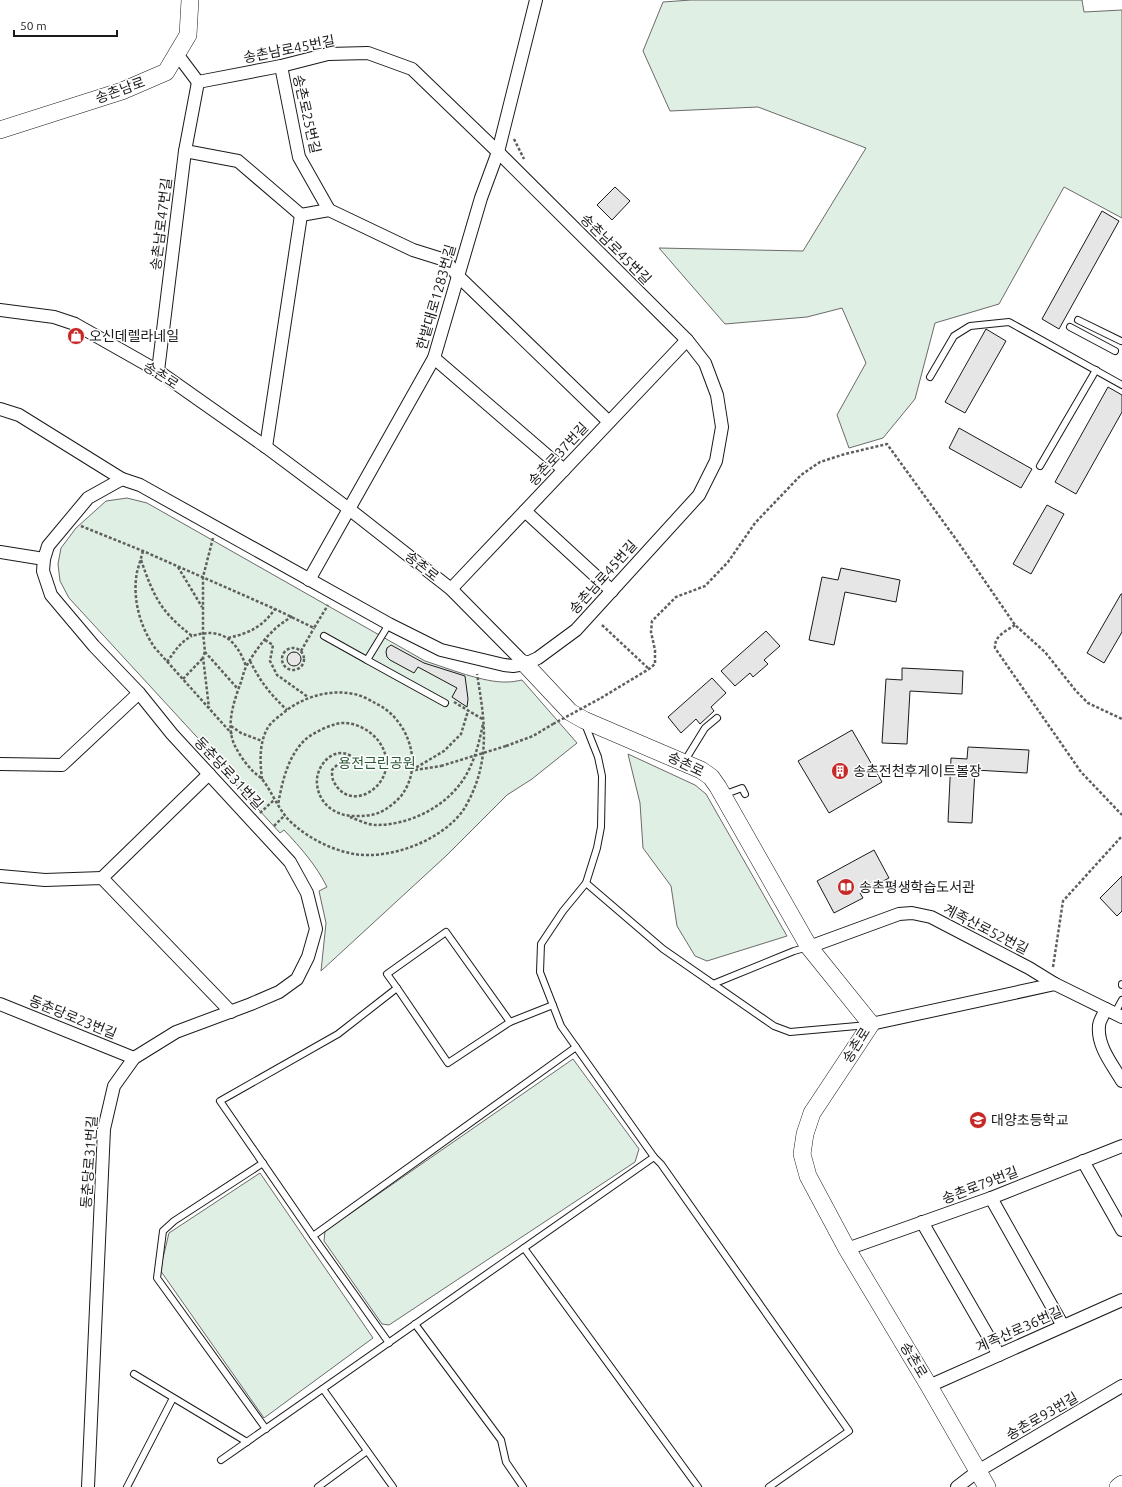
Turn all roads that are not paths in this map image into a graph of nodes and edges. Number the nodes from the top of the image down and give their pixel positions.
1 (190, 0) edge
2 (536, 0) edge
3 (177, 54) junction
4 (281, 66) junction
5 (198, 82) junction
6 (0, 130) edge
7 (186, 151) junction
8 (498, 152) junction
9 (329, 210) junction
10 (301, 215) junction
11 (458, 276) junction
12 (0, 310) edge
13 (1078, 320) dead end
14 (1070, 327) dead end
15 (687, 340) junction
16 (1121, 341) dead end
17 (1116, 351) dead end
18 (434, 358) junction
19 (1096, 370) junction
20 (158, 371) junction
21 (930, 377) dead end
22 (1122, 385) edge
23 (0, 409) edge
24 (609, 422) junction
25 (266, 447) junction
26 (1040, 466) dead end
27 (564, 470) junction
28 (122, 479) junction
29 (350, 508) junction
30 (525, 511) junction
31 (0, 552) edge
32 (44, 559) junction
33 (309, 580) junction
34 (451, 589) junction
35 (612, 591) junction
36 (390, 624) junction
37 (324, 636) dead end
38 (367, 660) junction
39 (525, 664) junction
40 (139, 693) junction
41 (445, 703) dead end
42 (717, 718) dead end
43 (584, 720) junction
44 (684, 762) junction
45 (0, 764) edge
46 (209, 774) junction
47 (746, 794) dead end
48 (724, 795) junction
49 (0, 876) edge
50 (102, 878) junction
51 (586, 883) junction
52 (809, 947) junction
53 (713, 984) junction
54 (1055, 984) junction
55 (397, 988) junction
56 (1122, 1000) edge
57 (0, 1004) edge
58 (553, 1005) junction
59 (232, 1012) junction
60 (1114, 1013) edge
61 (510, 1022) junction
62 (871, 1024) junction
63 (576, 1047) junction
64 (134, 1058) junction
65 (1122, 1081) edge
66 (1122, 1146) edge
67 (654, 1157) junction
68 (1083, 1161) junction
69 (263, 1163) junction
70 (991, 1198) junction
71 (922, 1222) junction
72 (1122, 1230) edge
73 (313, 1236) junction
74 (524, 1248) junction
75 (847, 1249) junction
76 (1122, 1300) edge
77 (415, 1324) junction
78 (1064, 1326) junction
79 (389, 1343) junction
80 (999, 1354) junction
81 (134, 1374) dead end
82 (929, 1386) junction
83 (1122, 1386) edge
84 (323, 1389) junction
85 (173, 1398) junction
86 (266, 1429) junction
87 (247, 1442) junction
88 (367, 1452) junction
89 (221, 1460) dead end
90 (978, 1471) junction
91 (1122, 1484) edge
92 (88, 1487) edge
93 (127, 1487) edge
94 (318, 1487) edge
95 (393, 1487) edge
96 (523, 1487) edge
97 (698, 1487) edge
98 (769, 1487) edge
99 (957, 1487) edge
100 (987, 1487) edge
101 (1118, 1487) edge

1 - 3 street, 송촌남로
2 - 8 street, 한밭대로1283번길
3 - 5 street
3 - 6 street, 송촌남로
4 - 5 street, 송촌남로45번길
4 - 8 street, 송촌남로45번길
4 - 9 street, 송촌로25번길
5 - 7 street, 송촌남로47번길
7 - 10 street
7 - 20 street, 송촌남로47번길
8 - 11 street, 한밭대로1283번길
8 - 15 street, 송촌남로45번길
9 - 10 street
9 - 11 street
10 - 25 street
11 - 18 street, 한밭대로1283번길
11 - 24 street
12 - 20 street, 송촌로
13 - 16 lane
14 - 17 lane
15 - 24 street, 송촌로37번길
15 - 35 street, 송촌남로45번길
18 - 27 street
18 - 29 street, 한밭대로1283번길
19 - 21 lane
19 - 22 lane
19 - 26 lane
20 - 25 street, 송촌로
23 - 28 street
24 - 27 street, 송촌로37번길
25 - 29 street, 송촌로
27 - 30 street, 송촌로37번길
28 - 32 street, 동춘당로31번길
28 - 33 street
29 - 33 street, 한밭대로1283번길
29 - 34 street, 송촌로
30 - 34 street, 송촌로37번길
30 - 35 street
31 - 32 street
32 - 40 street, 동춘당로31번길
33 - 36 street
34 - 39 street, 송촌로
35 - 39 street, 송촌남로45번길
36 - 38 lane
36 - 39 street
37 - 38 lane
38 - 41 lane
39 - 43 street, 송촌로
40 - 45 street
40 - 46 street, 동춘당로31번길
42 - 44 lane
43 - 44 street, 송촌로
43 - 51 lane
44 - 48 street, 송촌로
46 - 50 street
46 - 59 street, 동춘당로31번길
47 - 48 lane
48 - 52 street, 송촌로
49 - 50 street
50 - 59 street
51 - 53 lane
51 - 58 lane
52 - 53 lane
52 - 54 street, 계족산로52번길
52 - 62 street, 송촌로
53 - 62 lane
54 - 60 street, 계족산로52번길
54 - 62 street
55 - 61 lane
55 - 61 lane
55 - 69 lane
56 - 60 lane
57 - 64 street, 동춘당로23번길
58 - 61 lane
58 - 63 lane
59 - 64 street, 동춘당로31번길
60 - 65 street
62 - 75 street, 송촌로
63 - 67 lane
63 - 73 lane
64 - 92 street, 동춘당로31번길
66 - 68 street, 송촌로79번길
67 - 74 lane
67 - 98 lane
68 - 70 street, 송촌로79번길
68 - 72 street
69 - 73 lane
69 - 86 lane
70 - 71 street, 송촌로79번길
70 - 78 street
71 - 75 street, 송촌로79번길
71 - 80 street
73 - 79 lane
74 - 77 lane
74 - 97 lane
75 - 82 street, 송촌로
76 - 78 street, 계족산로36번길
77 - 79 lane
77 - 96 lane
78 - 80 street, 계족산로36번길
79 - 84 lane
80 - 82 street, 계족산로36번길
81 - 85 lane
82 - 90 street, 송촌로
83 - 90 street, 송촌로93번길
84 - 86 lane
84 - 88 lane
85 - 87 lane
85 - 93 lane
86 - 87 lane
87 - 89 lane
88 - 94 lane
88 - 95 lane
90 - 99 street
90 - 100 street, 송촌로
91 - 101 street

